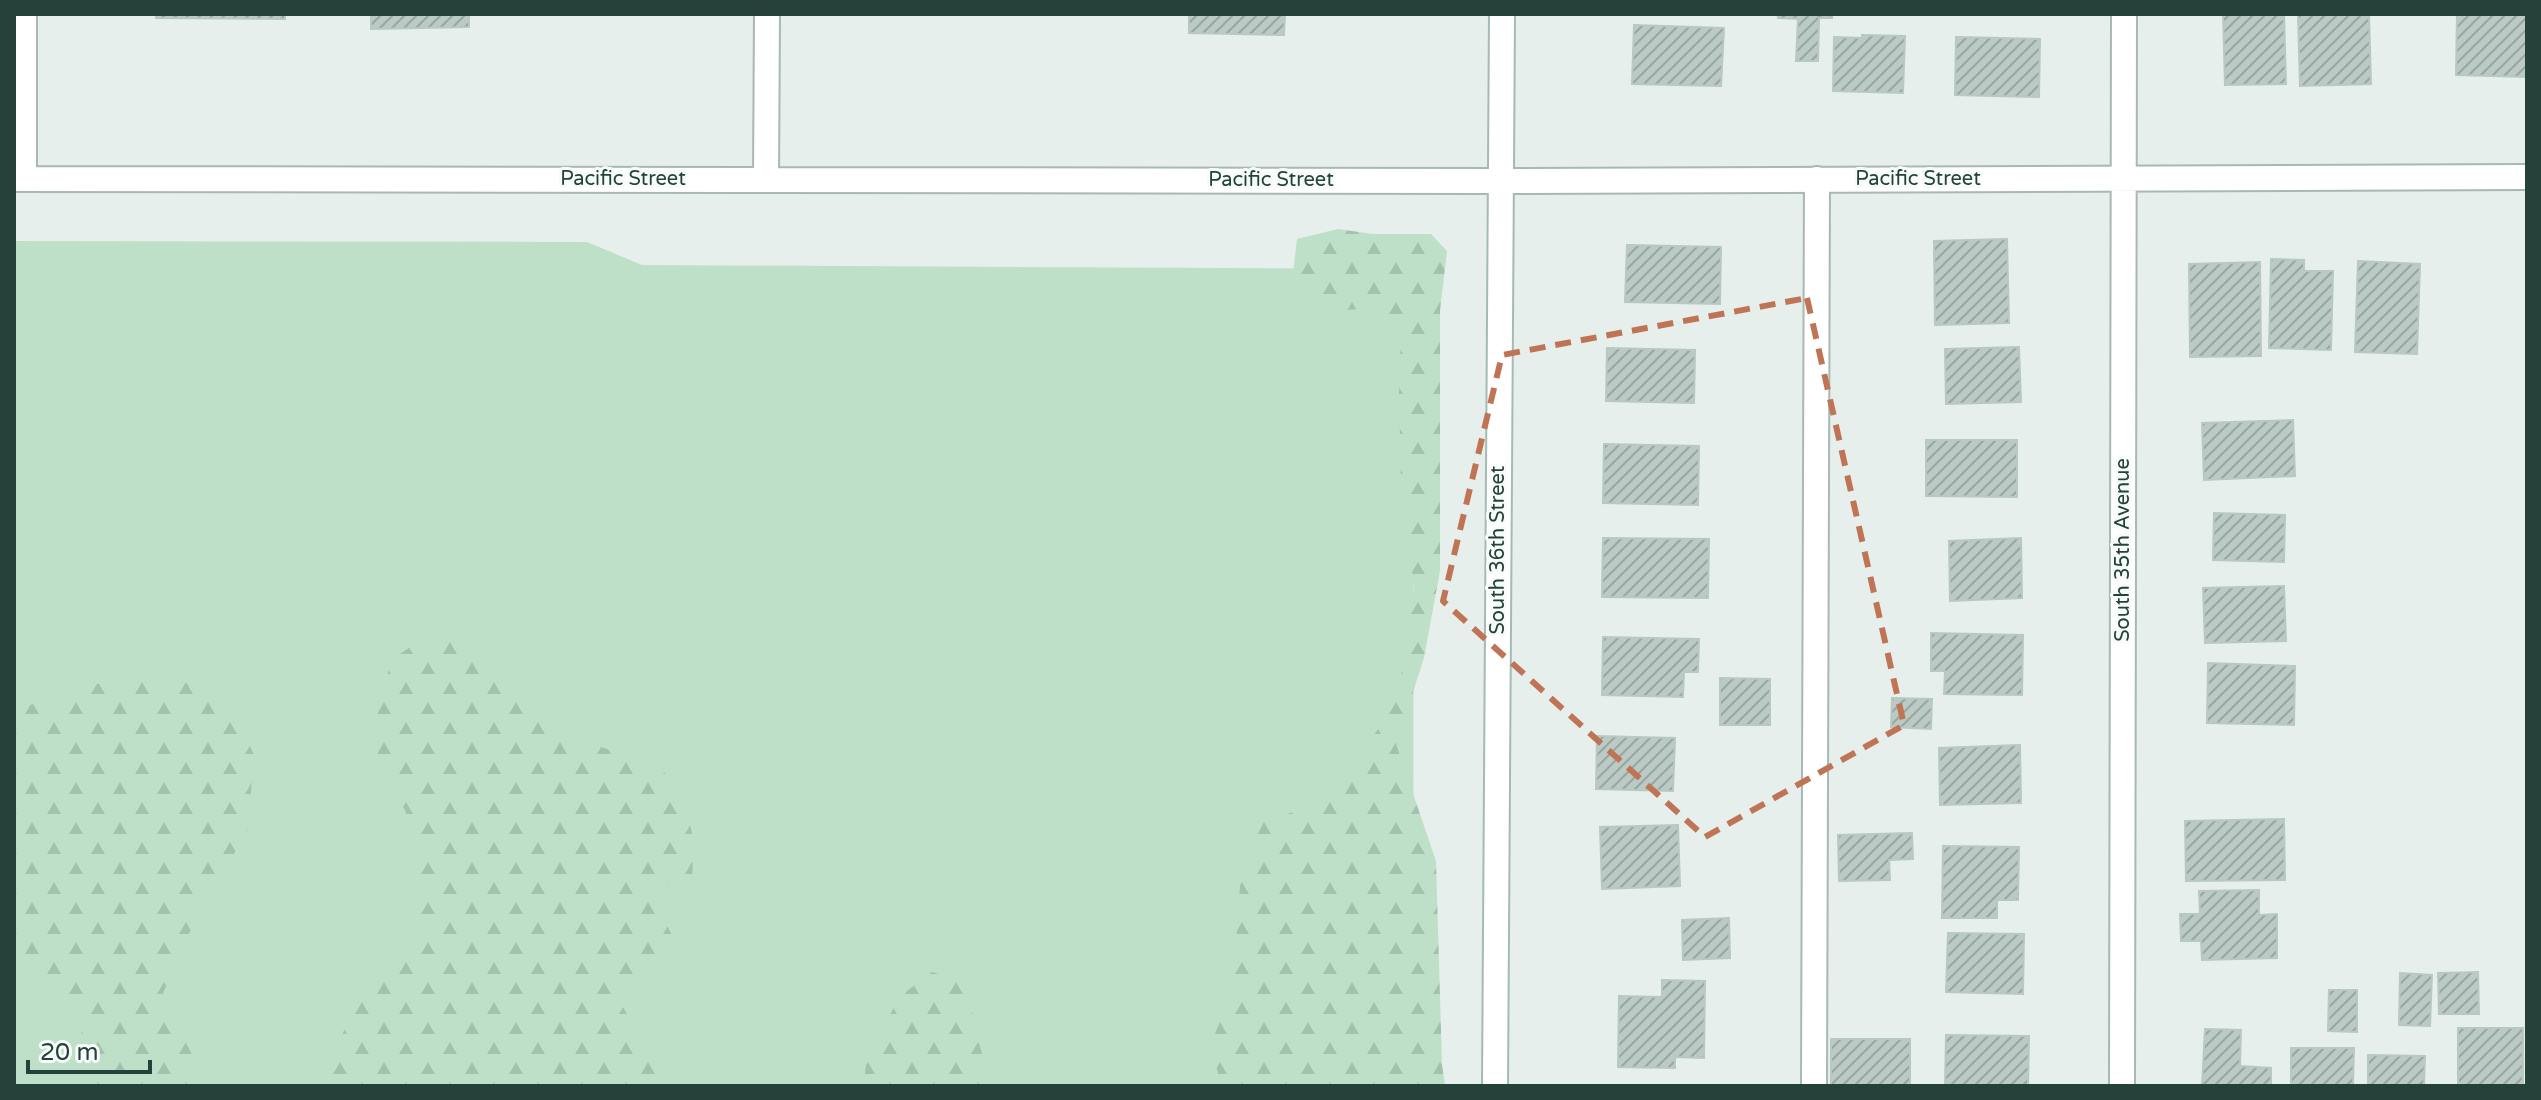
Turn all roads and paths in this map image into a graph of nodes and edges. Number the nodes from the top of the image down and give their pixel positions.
1 (24, 14) edge
2 (767, 14) edge
3 (1502, 14) edge
4 (2124, 14) edge
5 (2527, 177) edge
6 (19, 179) edge
7 (766, 179) junction
8 (1817, 179) junction
9 (2124, 179) junction
10 (1501, 181) junction
11 (1495, 1086) edge
12 (1814, 1086) edge
13 (2122, 1086) edge

1 - 6 street
2 - 7 street
3 - 10 street, South 36th Street
4 - 9 street, South 35th Avenue
5 - 9 street, Pacific Street
6 - 7 street, Pacific Street
7 - 10 street, Pacific Street
8 - 9 street, Pacific Street
8 - 10 street, Pacific Street
8 - 12 street
9 - 13 street, South 35th Avenue
10 - 11 street, South 36th Street

